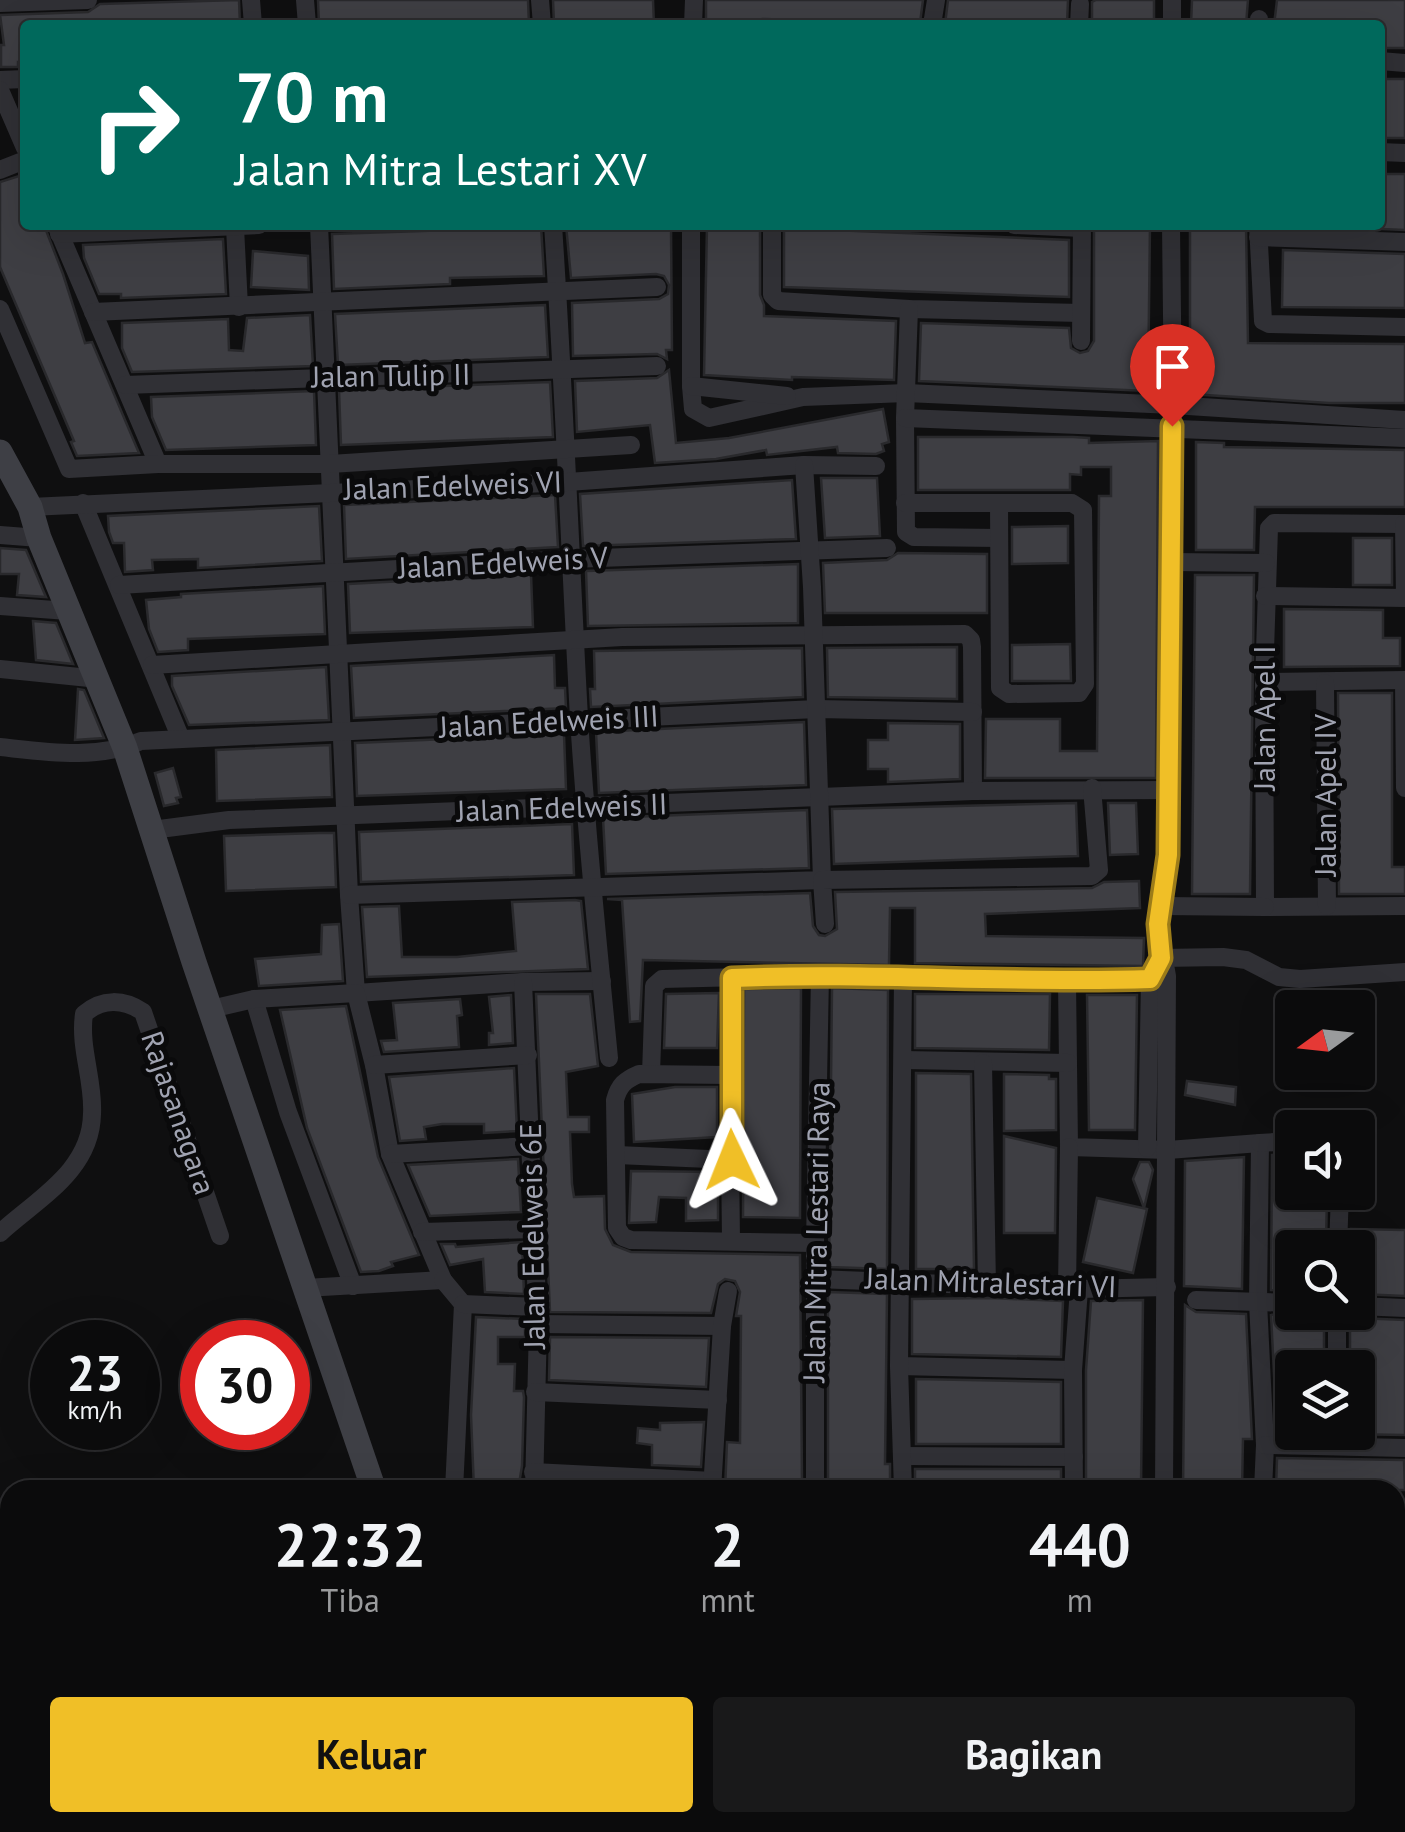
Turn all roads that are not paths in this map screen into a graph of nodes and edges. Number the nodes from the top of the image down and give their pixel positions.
1 (88, 0) edge
2 (0, 4) edge
3 (1080, 4) dead end
4 (1079, 20) edge
5 (0, 90) edge
6 (20, 136) edge
7 (58, 230) edge
8 (235, 230) edge
9 (320, 230) edge
10 (553, 230) edge
11 (691, 230) edge
12 (772, 230) edge
13 (1082, 230) edge
14 (1171, 230) edge
15 (1258, 231) edge
16 (1405, 242) edge
17 (658, 287) dead end
18 (557, 292) junction
19 (322, 303) junction
20 (239, 307) junction
21 (0, 309) edge
22 (909, 309) junction
23 (93, 312) junction
24 (1081, 313) junction
25 (1405, 327) edge
26 (1081, 341) dead end
27 (658, 366) dead end
28 (564, 372) junction
29 (325, 377) junction
30 (125, 385) junction
31 (691, 386) junction
32 (802, 397) junction
33 (905, 406) junction
34 (1173, 419) junction
35 (1405, 420) edge
36 (1405, 438) edge
37 (631, 445) dead end
38 (1, 451) edge
39 (158, 464) junction
40 (804, 465) junction
41 (567, 466) junction
42 (876, 466) dead end
43 (331, 477) junction
44 (905, 503) junction
45 (79, 504) junction
46 (999, 504) junction
47 (34, 506) junction
48 (1404, 524) edge
49 (0, 536) edge
50 (39, 538) junction
51 (999, 538) junction
52 (887, 548) dead end
53 (810, 552) junction
54 (570, 559) junction
55 (1172, 562) junction
56 (1266, 563) junction
57 (336, 571) junction
58 (119, 586) junction
59 (1265, 596) junction
60 (0, 606) edge
61 (68, 611) junction
62 (814, 634) junction
63 (575, 640) junction
64 (340, 654) junction
65 (152, 665) junction
66 (0, 670) edge
67 (99, 679) junction
68 (1404, 680) edge
69 (1264, 682) junction
70 (1325, 683) junction
71 (818, 709) junction
72 (973, 712) junction
73 (580, 721) junction
74 (344, 732) junction
75 (176, 739) junction
76 (133, 745) junction
77 (0, 747) edge
78 (1092, 788) junction
79 (1405, 788) edge
80 (1169, 790) junction
81 (974, 792) junction
82 (818, 797) junction
83 (586, 806) junction
84 (346, 817) junction
85 (164, 829) junction
86 (822, 880) junction
87 (592, 890) junction
88 (349, 895) junction
89 (1326, 906) junction
90 (1405, 906) edge
91 (1265, 907) junction
92 (825, 924) dead end
93 (1160, 932) junction
94 (1405, 972) edge
95 (820, 975) junction
96 (732, 978) junction
97 (903, 979) junction
98 (1150, 979) junction
99 (602, 981) junction
100 (1067, 981) junction
101 (524, 982) junction
102 (356, 993) junction
103 (254, 999) junction
104 (211, 1009) junction
105 (528, 1055) junction
106 (609, 1058) dead end
107 (903, 1060) junction
108 (983, 1063) junction
109 (1068, 1063) junction
110 (374, 1064) junction
111 (650, 1074) junction
112 (730, 1075) junction
113 (1275, 1142) edge
114 (1260, 1143) junction
115 (532, 1146) junction
116 (1070, 1147) junction
117 (1148, 1148) junction
118 (1168, 1150) junction
119 (390, 1154) junction
120 (617, 1155) junction
121 (732, 1160) junction
122 (533, 1228) junction
123 (422, 1232) junction
124 (0, 1233) edge
125 (220, 1236) dead end
126 (731, 1240) junction
127 (814, 1243) junction
128 (816, 1279) junction
129 (442, 1280) junction
130 (899, 1280) junction
131 (353, 1286) junction
132 (986, 1286) junction
133 (1166, 1287) junction
134 (305, 1288) junction
135 (1073, 1289) junction
136 (728, 1291) dead end
137 (1196, 1300) dead end
138 (1258, 1302) junction
139 (1275, 1302) edge
140 (464, 1304) junction
141 (1375, 1307) edge
142 (1405, 1308) edge
143 (537, 1316) junction
144 (722, 1326) junction
145 (898, 1366) junction
146 (1073, 1370) junction
147 (535, 1392) junction
148 (718, 1400) junction
149 (1275, 1444) edge
150 (1375, 1444) edge
151 (1265, 1445) junction
152 (1405, 1448) edge
153 (903, 1456) junction
154 (1074, 1457) junction
155 (371, 1480) edge
156 (455, 1480) edge
157 (534, 1480) edge
158 (712, 1480) edge
159 (815, 1480) edge
160 (903, 1480) edge
161 (1074, 1480) edge
162 (1164, 1480) edge
163 (1263, 1480) edge

1 - 2 street
3 - 4 street
5 - 6 street
7 - 23 street
8 - 20 street
9 - 19 street
10 - 18 street
11 - 31 street
12 - 22 street
13 - 24 street
14 - 34 street
15 - 16 street
15 - 25 street
17 - 18 street
18 - 19 street
18 - 28 street
19 - 20 street
19 - 29 street
20 - 23 street
21 - 39 street
22 - 24 street
22 - 33 street
23 - 30 street
24 - 26 street
27 - 28 street, Jalan Tulip II
28 - 29 street, Jalan Tulip II
28 - 41 street
29 - 30 street, Jalan Tulip II
29 - 43 street
30 - 39 street
31 - 32 street
31 - 32 street
32 - 33 street
33 - 34 street
33 - 44 street
34 - 35 street
34 - 36 street
34 - 55 street
37 - 41 street
38 - 47 street
39 - 43 street
40 - 41 street, Jalan Edelweis VI
40 - 42 street, Jalan Edelweis VI
40 - 53 street
41 - 43 street
41 - 43 street, Jalan Edelweis VI
41 - 54 street
43 - 45 street, Jalan Edelweis VI
43 - 57 street
44 - 46 street
44 - 51 street
45 - 47 street, Jalan Edelweis VI
45 - 58 street
46 - 51 street
46 - 51 street
47 - 50 street
48 - 56 street, Jalan Apel I
48 - 59 street
49 - 50 street
50 - 61 street
52 - 53 street, Jalan Edelweis V
53 - 54 street, Jalan Edelweis V
53 - 62 street
54 - 57 street, Jalan Edelweis V
54 - 63 street
55 - 56 street
55 - 80 street
56 - 59 street, Jalan Apel I
57 - 58 street, Jalan Edelweis V
57 - 64 street
58 - 65 street
59 - 69 street, Jalan Apel I
60 - 61 street
61 - 67 street
62 - 63 street
62 - 71 street
62 - 72 street
63 - 64 street
63 - 73 street
64 - 65 street
64 - 74 street
65 - 75 street
66 - 67 street
67 - 76 street
68 - 70 street
68 - 79 street
69 - 70 street
69 - 91 street, Jalan Apel I
70 - 89 street, Jalan Apel IV
71 - 72 street, Jalan Edelweis III
71 - 73 street, Jalan Edelweis III
71 - 82 street
72 - 81 street
73 - 74 street, Jalan Edelweis III
73 - 83 street
74 - 75 street, Jalan Edelweis III
74 - 84 street
75 - 76 street, Jalan Edelweis III
76 - 77 street, Jalan Edelweis III
76 - 85 street
78 - 80 street, Jalan Edelweis II
78 - 81 street, Jalan Edelweis II
78 - 86 street
80 - 93 street
81 - 82 street, Jalan Edelweis II
82 - 83 street, Jalan Edelweis II
82 - 86 street
83 - 84 street, Jalan Edelweis II
83 - 87 street
84 - 85 street, Jalan Edelweis II
84 - 88 street
85 - 104 street
86 - 87 street
86 - 92 street
87 - 88 street
87 - 99 street
88 - 102 street
89 - 90 street
89 - 91 street
91 - 93 street
93 - 94 street
93 - 98 street
93 - 118 street
95 - 96 street
95 - 97 street
95 - 127 street, Jalan Mitra Lestari Raya
96 - 111 street
96 - 112 street
97 - 100 street
97 - 107 street
98 - 100 street
98 - 117 street
99 - 101 street
99 - 106 street
100 - 109 street
101 - 102 street
101 - 105 street, Jalan Edelweis 6E
102 - 103 street
102 - 110 street
103 - 104 street
103 - 131 street
104 - 134 street
105 - 110 street
105 - 115 street, Jalan Edelweis 6E
107 - 108 street
107 - 130 street
108 - 109 street
108 - 132 street
109 - 116 street
110 - 119 street
111 - 112 street
111 - 120 street
112 - 121 street
113 - 114 street
114 - 118 street
114 - 138 street
115 - 119 street
115 - 122 street, Jalan Edelweis 6E
116 - 117 street
116 - 135 street
117 - 118 street
118 - 133 street
119 - 123 street
120 - 121 street
120 - 126 street
121 - 126 street
122 - 123 street
122 - 143 street, Jalan Edelweis 6E
123 - 129 street
124 - 125 street, Rajasanagara
126 - 127 street
127 - 128 street, Jalan Mitra Lestari Raya
128 - 130 street, Jalan Mitralestari VI
128 - 159 street, Jalan Mitra Lestari Raya
129 - 131 street
129 - 140 street
130 - 132 street, Jalan Mitralestari VI
130 - 145 street
131 - 134 street
132 - 135 street, Jalan Mitralestari VI
133 - 135 street, Jalan Mitralestari VI
133 - 162 street
134 - 155 street
135 - 146 street
136 - 144 street
137 - 138 street
138 - 139 street
138 - 151 street
140 - 143 street
140 - 156 street
141 - 142 street
143 - 144 street
143 - 147 street, Jalan Edelweis 6E
144 - 148 street
145 - 146 street
145 - 153 street
146 - 154 street
147 - 148 street
147 - 157 street, Jalan Edelweis 6E
148 - 158 street
149 - 151 street
150 - 152 street
151 - 163 street
153 - 154 street
153 - 160 street
154 - 161 street

